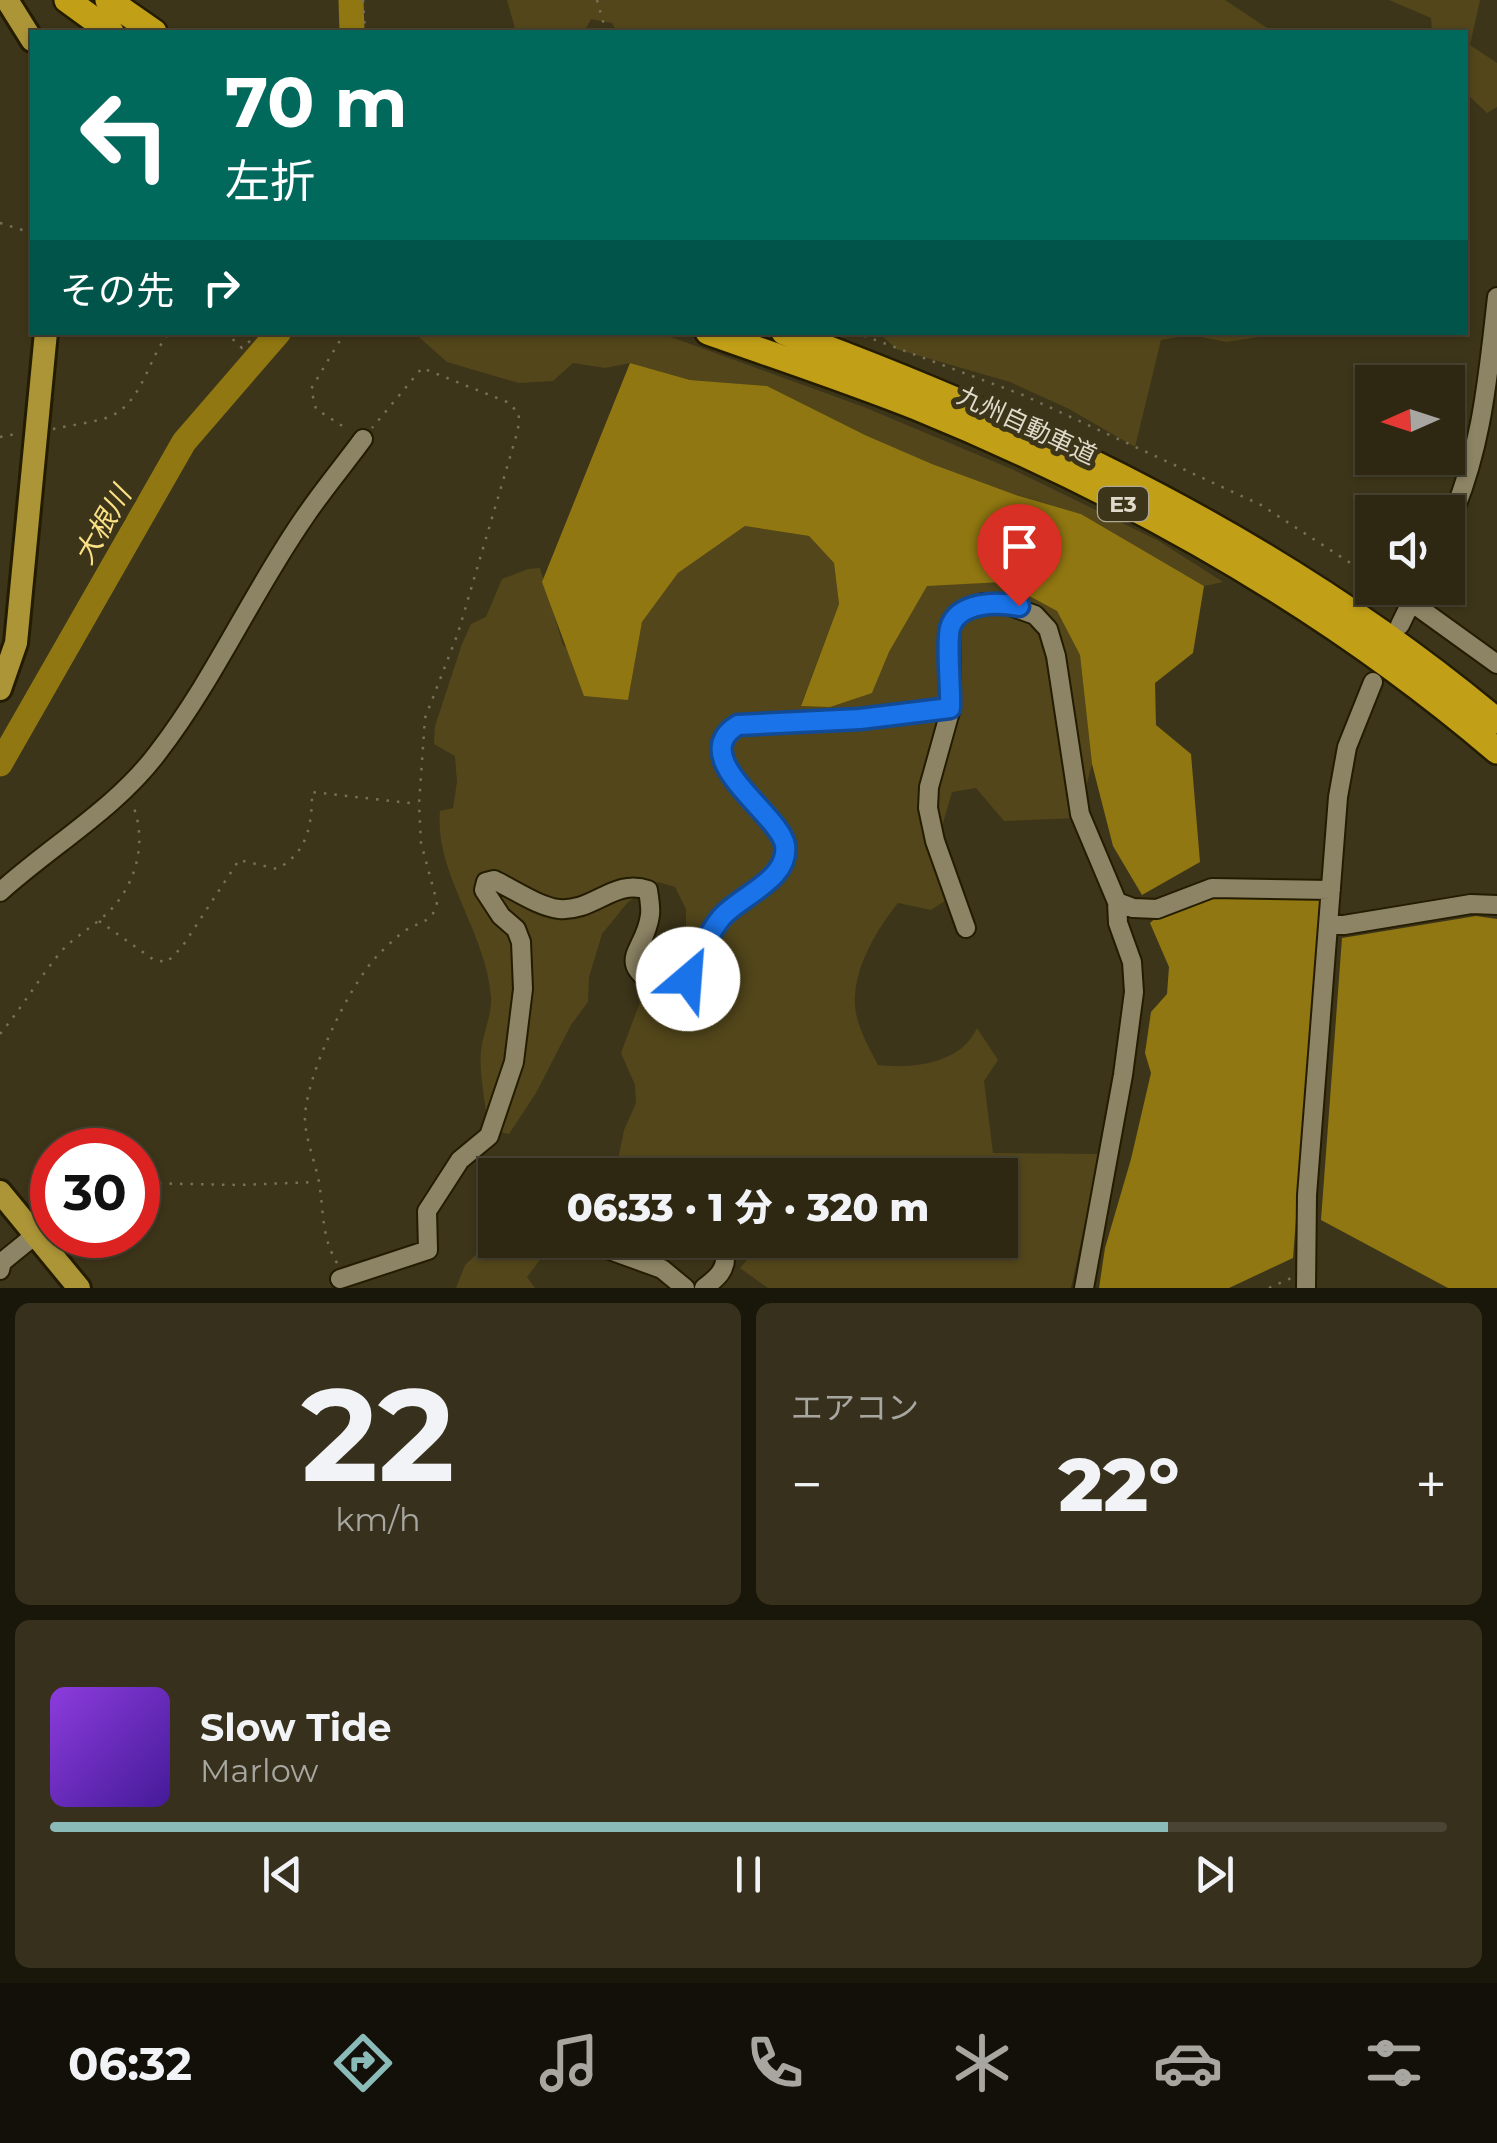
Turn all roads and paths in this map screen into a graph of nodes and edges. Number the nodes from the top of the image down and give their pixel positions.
1 (8, 0) edge
2 (67, 0) edge
3 (108, 0) edge
4 (363, 0) edge
5 (597, 0) edge
6 (108, 30) edge
7 (151, 30) edge
8 (365, 30) edge
9 (605, 30) edge
10 (30, 37) edge
11 (0, 223) edge
12 (30, 232) edge
13 (1497, 297) edge
14 (46, 335) edge
15 (167, 335) edge
16 (228, 335) edge
17 (257, 335) edge
18 (343, 335) edge
19 (716, 335) edge
20 (792, 335) edge
21 (862, 335) edge
22 (34, 433) junction
23 (363, 438) junction
24 (1460, 495) edge
25 (1355, 567) edge
26 (1409, 605) edge
27 (1426, 605) edge
28 (1400, 625) dead end
29 (1497, 664) edge
30 (1372, 682) dead end
31 (0, 689) edge
32 (950, 708) junction
33 (1497, 721) edge
34 (1497, 752) edge
35 (126, 790) junction
36 (418, 804) junction
37 (1331, 890) junction
38 (0, 892) edge
39 (1117, 902) junction
40 (1497, 905) edge
41 (99, 921) junction
42 (1328, 924) junction
43 (966, 928) dead end
44 (0, 1034) edge
45 (318, 1182) junction
46 (160, 1183) edge
47 (0, 1192) edge
48 (30, 1231) edge
49 (30, 1239) edge
50 (53, 1258) edge
51 (632, 1258) edge
52 (726, 1258) edge
53 (0, 1270) edge
54 (340, 1279) joint
55 (1306, 1280) edge
56 (79, 1288) edge
57 (685, 1288) edge
58 (704, 1288) edge
59 (1084, 1288) edge
60 (1269, 1288) edge

1 - 10 main road
2 - 6 highway
3 - 7 highway
4 - 8 path
5 - 9 path
11 - 12 path
13 - 24 street
14 - 22 main road
15 - 22 path
16 - 17 path
18 - 23 path
19 - 34 highway, 九州自動車道 / E3
20 - 33 highway, 九州自動車道 / E3
21 - 25 path
22 - 31 main road
23 - 35 street
23 - 36 path
26 - 28 street
27 - 29 street
30 - 37 street
32 - 39 street
32 - 43 street
32 - 54 street
35 - 38 street
35 - 41 path
36 - 41 path
36 - 45 path
37 - 39 street
37 - 42 street
39 - 59 street
40 - 42 street
41 - 44 path
42 - 55 street
45 - 46 path
45 - 54 path
47 - 48 main road
49 - 53 street
50 - 56 main road
51 - 57 street
52 - 58 street
55 - 60 path

